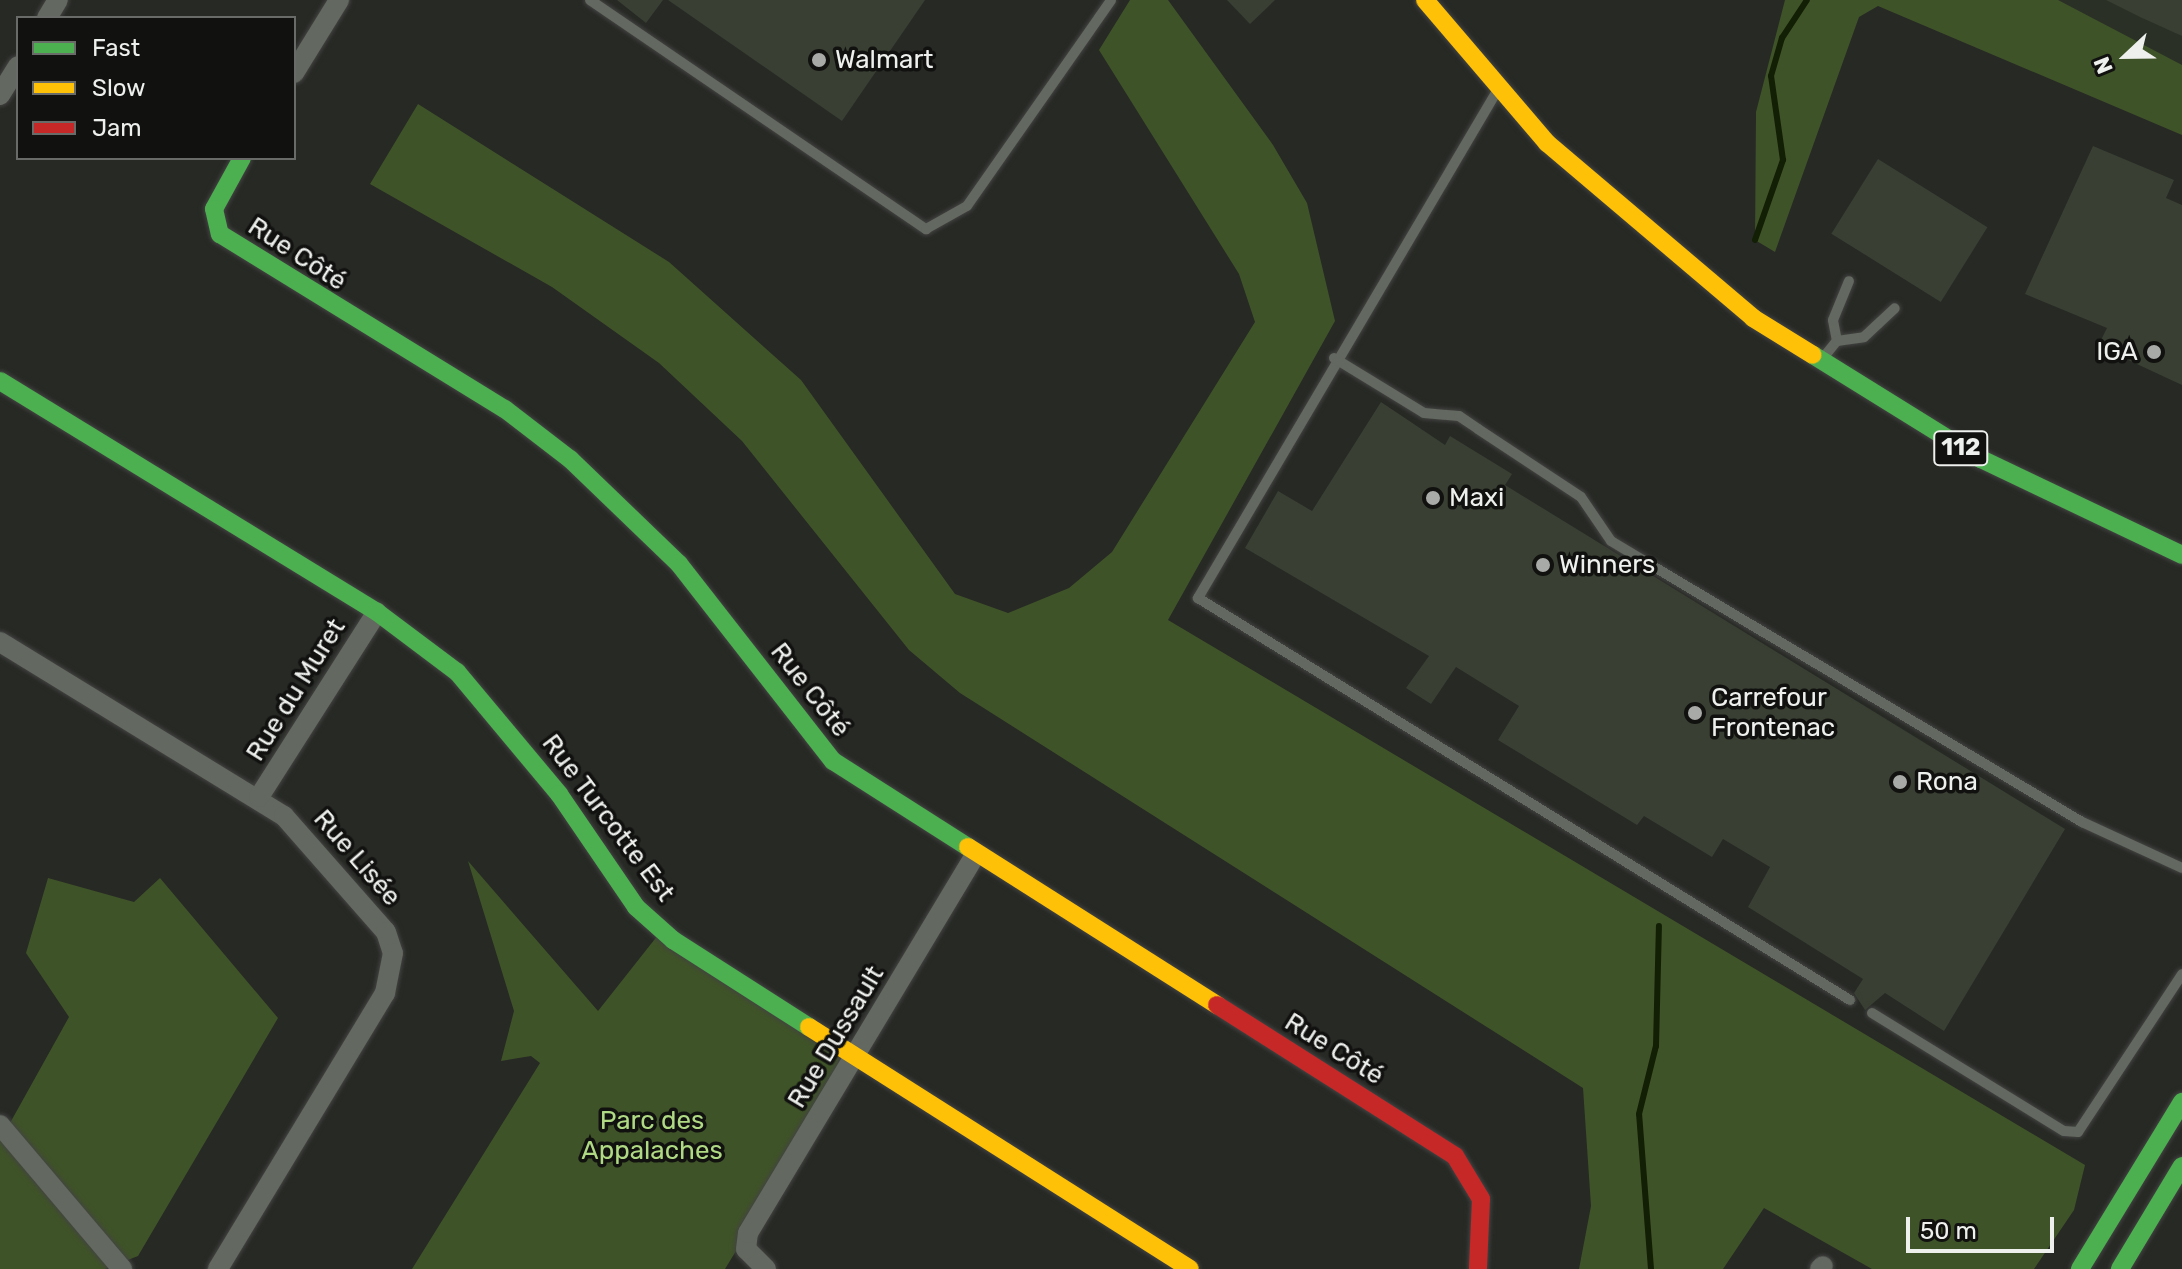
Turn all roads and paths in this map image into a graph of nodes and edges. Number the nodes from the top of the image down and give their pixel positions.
1 (339, 0) edge
2 (590, 0) edge
3 (1111, 0) edge
4 (1425, 0) edge
5 (16, 69) edge
6 (296, 70) edge
7 (1498, 89) junction
8 (0, 95) edge
9 (241, 160) edge
10 (1849, 281) dead end
11 (1895, 308) dead end
12 (1837, 341) junction
13 (1334, 358) junction
14 (1819, 363) junction
15 (0, 381) edge
16 (2182, 555) edge
17 (377, 612) junction
18 (0, 642) edge
19 (259, 797) junction
20 (976, 854) junction
21 (2182, 868) edge
22 (2182, 974) edge
23 (1850, 1000) dead end
24 (1872, 1013) dead end
25 (856, 1054) junction
26 (2182, 1102) edge
27 (0, 1125) edge
28 (2182, 1166) edge
29 (122, 1269) edge
30 (218, 1269) edge
31 (766, 1269) edge
32 (1190, 1269) edge
33 (1478, 1269) edge
34 (2080, 1269) edge
35 (2120, 1269) edge

1 - 6 street
2 - 3 lane
4 - 7 street, 112
5 - 8 street
7 - 13 lane
7 - 14 street, 112
9 - 20 street, Rue Côté
10 - 12 lane
11 - 12 lane
12 - 14 lane
13 - 21 lane
13 - 23 lane
14 - 16 street, 112
15 - 17 street, Rue Turcotte Est
17 - 19 street, Rue du Muret
17 - 25 street, Rue Turcotte Est
18 - 19 street, Rue Lisée
19 - 30 street, Rue Lisée
20 - 25 street, Rue Dussault
20 - 33 street, Rue Côté
22 - 24 lane
25 - 31 street, Rue Dussault
25 - 32 street, Rue Turcotte Est
26 - 34 street
27 - 29 street
28 - 35 street

